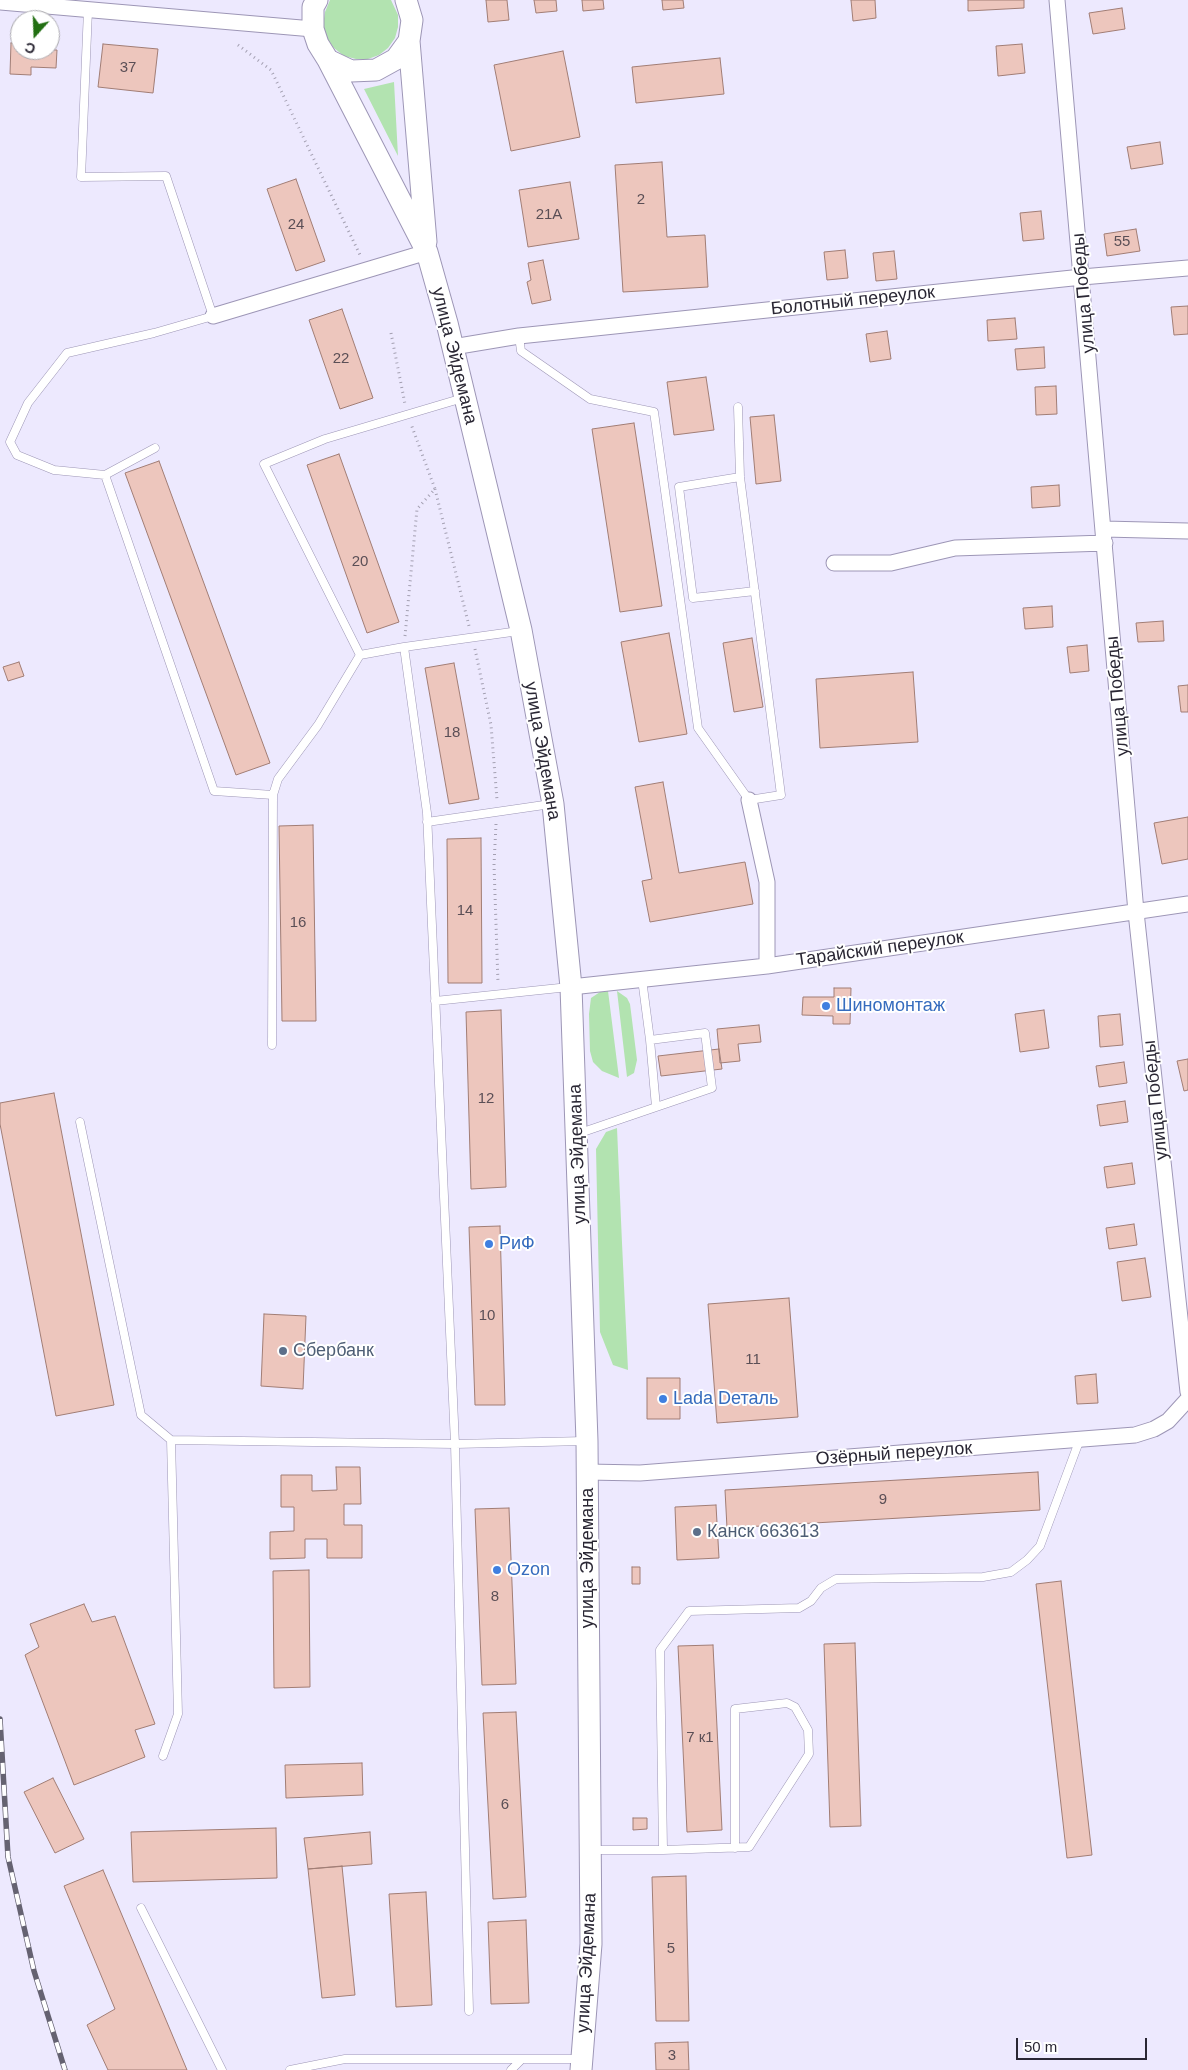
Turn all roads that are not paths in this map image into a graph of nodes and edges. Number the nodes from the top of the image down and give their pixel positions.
1 (406, 0) edge
2 (1057, 0) edge
3 (0, 2) edge
4 (314, 2) edge
5 (88, 10) junction
6 (313, 29) junction
7 (409, 40) junction
8 (328, 60) junction
9 (426, 252) junction
10 (1188, 268) edge
11 (1082, 277) junction
12 (213, 316) junction
13 (518, 336) junction
14 (453, 347) junction
15 (465, 398) junction
16 (738, 407) dead end
17 (155, 448) dead end
18 (105, 475) junction
19 (740, 477) junction
20 (1188, 531) edge
21 (1104, 536) junction
22 (834, 562) dead end
23 (755, 591) junction
24 (521, 630) junction
25 (404, 647) junction
26 (360, 656) junction
27 (273, 795) junction
28 (749, 800) junction
29 (553, 804) junction
30 (427, 822) junction
31 (1188, 904) edge
32 (1136, 912) junction
33 (767, 966) junction
34 (642, 979) junction
35 (571, 987) junction
36 (435, 1001) junction
37 (650, 1040) junction
38 (272, 1045) dead end
39 (656, 1107) junction
40 (80, 1122) dead end
41 (577, 1134) junction
42 (1188, 1392) edge
43 (1188, 1399) edge
44 (171, 1440) junction
45 (1080, 1440) junction
46 (587, 1441) junction
47 (455, 1444) junction
48 (587, 1472) junction
49 (163, 1756) dead end
50 (735, 1848) junction
51 (590, 1850) junction
52 (663, 1850) junction
53 (141, 1908) dead end
54 (469, 2010) dead end
55 (521, 2060) junction
56 (582, 2065) edge
57 (222, 2070) edge
58 (290, 2070) edge
59 (511, 2070) edge

1 - 7 main road
2 - 11 street, улица Победы
3 - 5 street
4 - 6 main road
5 - 6 street
5 - 12 lane
6 - 8 main road
7 - 8 main road
7 - 9 main road
8 - 9 main road
9 - 12 street
9 - 14 main road, улица Эйдемана
10 - 11 street, Болотный переулок
11 - 13 street, Болотный переулок
11 - 21 street, улица Победы
12 - 18 lane
13 - 14 street, Болотный переулок
13 - 28 lane
14 - 15 main road, улица Эйдемана
15 - 24 main road, улица Эйдемана
15 - 26 lane
16 - 19 lane
17 - 18 lane
18 - 27 lane
19 - 23 lane
19 - 23 lane
20 - 21 street
21 - 22 street
21 - 32 street, улица Победы
23 - 28 lane
24 - 25 lane
24 - 29 main road, улица Эйдемана
25 - 26 lane
25 - 30 lane
26 - 27 lane
27 - 38 lane
28 - 33 street
29 - 30 lane
29 - 35 main road, улица Эйдемана
30 - 36 lane
31 - 32 street, Тарайский переулок
32 - 33 street, Тарайский переулок
32 - 42 street, улица Победы
33 - 34 street, Тарайский переулок
34 - 35 street, Тарайский переулок
34 - 37 lane
35 - 36 lane
35 - 41 main road, улица Эйдемана
36 - 47 lane
37 - 39 lane
37 - 39 lane
39 - 41 lane
40 - 44 lane
41 - 46 main road, улица Эйдемана
43 - 45 street, Озёрный переулок
44 - 47 lane
44 - 49 lane
45 - 48 street, Озёрный переулок
45 - 52 lane
46 - 47 lane
46 - 48 main road, улица Эйдемана
47 - 54 lane
48 - 51 main road, улица Эйдемана
50 - 50 lane
50 - 52 lane
51 - 52 lane
51 - 56 main road, улица Эйдемана
53 - 57 lane
55 - 56 lane
55 - 58 lane
55 - 59 lane

